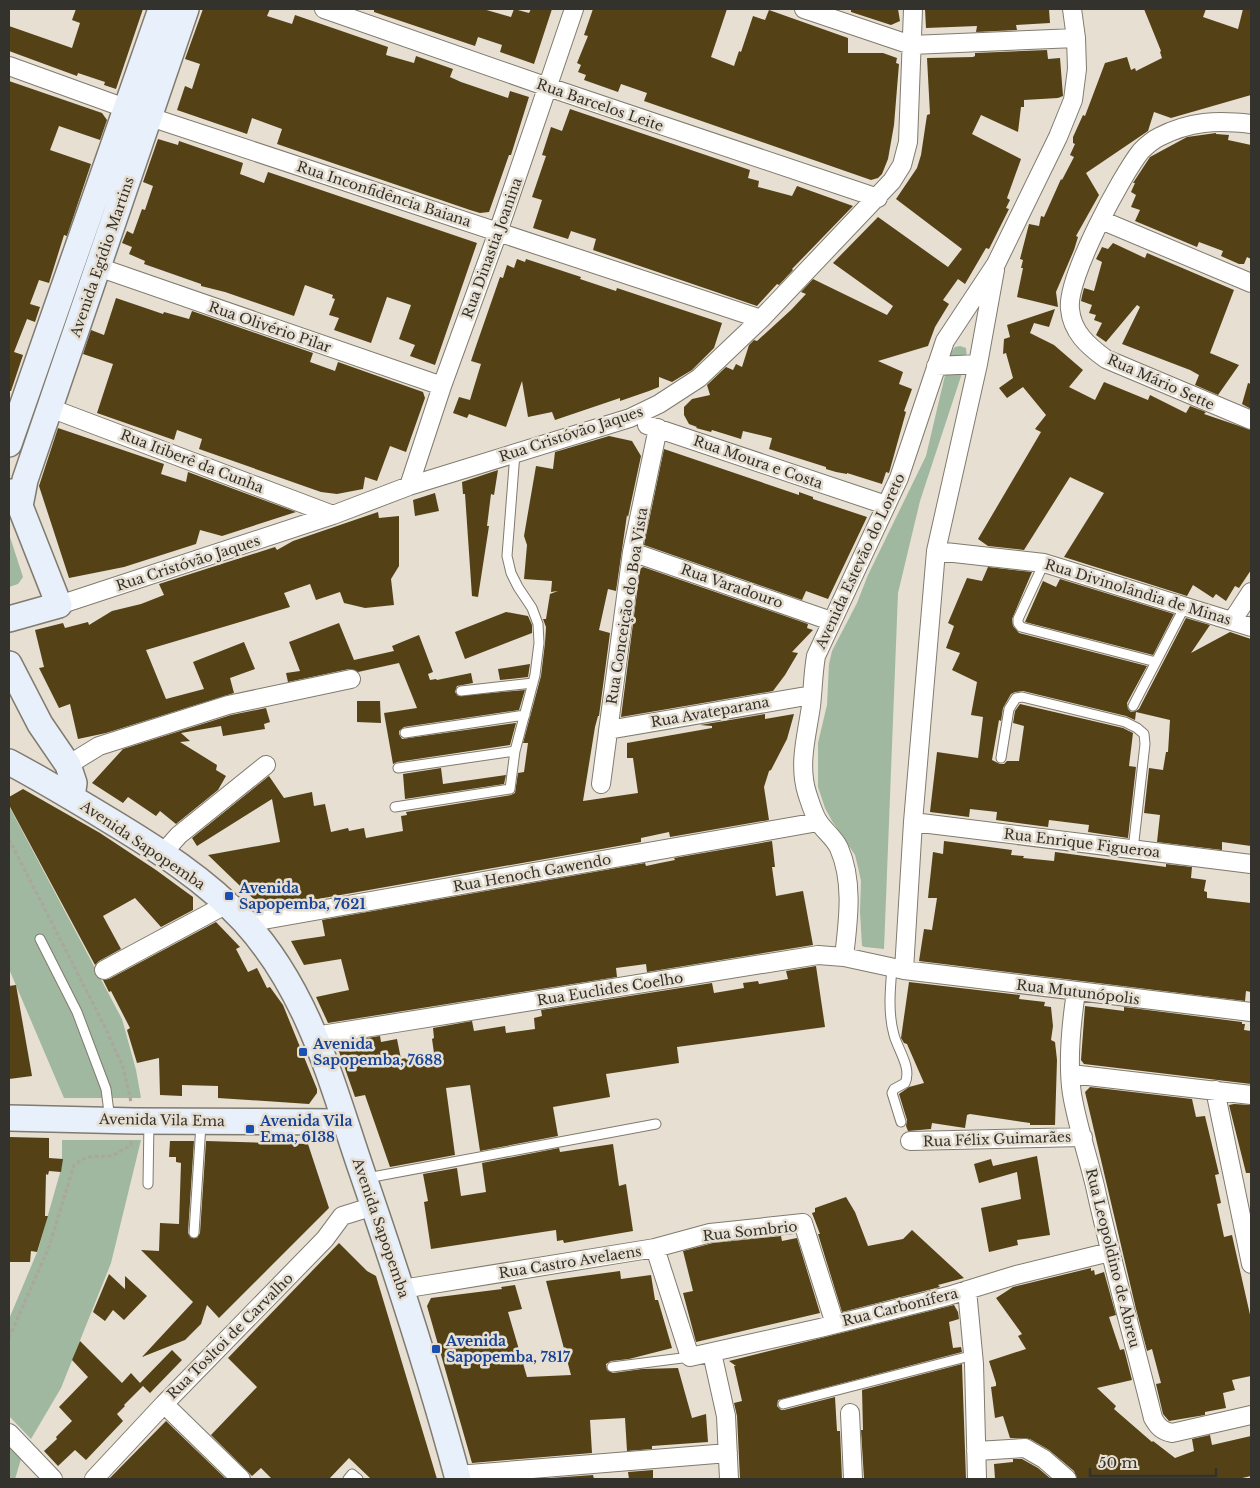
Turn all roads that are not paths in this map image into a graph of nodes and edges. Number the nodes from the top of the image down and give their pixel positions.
1 (161, 9) edge
2 (186, 9) edge
3 (324, 9) edge
4 (574, 9) edge
5 (804, 9) edge
6 (913, 9) edge
7 (1072, 9) edge
8 (1076, 38) junction
9 (911, 45) junction
10 (9, 66) edge
11 (548, 87) junction
12 (127, 108) junction
13 (150, 117) junction
14 (1251, 124) edge
15 (878, 198) junction
16 (1101, 220) junction
17 (498, 232) junction
18 (996, 264) junction
19 (98, 267) junction
20 (1251, 283) edge
21 (761, 319) junction
22 (978, 364) junction
23 (936, 366) junction
24 (442, 386) junction
25 (50, 408) junction
26 (630, 418) junction
27 (1251, 420) edge
28 (658, 428) junction
29 (9, 444) edge
30 (515, 452) junction
31 (409, 486) junction
32 (14, 497) edge
33 (886, 506) junction
34 (333, 515) junction
35 (936, 551) junction
36 (632, 552) junction
37 (1044, 563) junction
38 (1251, 592) edge
39 (59, 605) junction
40 (1185, 606) junction
41 (9, 619) edge
42 (831, 620) junction
43 (1232, 621) junction
44 (1251, 627) edge
45 (1156, 662) junction
46 (9, 664) edge
47 (351, 679) dead end
48 (533, 682) junction
49 (461, 691) dead end
50 (812, 695) junction
51 (1133, 706) dead end
52 (525, 715) junction
53 (40, 724) junction
54 (608, 730) junction
55 (405, 733) dead end
56 (515, 751) junction
57 (1001, 758) dead end
58 (68, 765) junction
59 (266, 765) dead end
60 (20, 768) edge
61 (398, 768) dead end
62 (601, 784) dead end
63 (72, 797) junction
64 (395, 807) dead end
65 (818, 822) junction
66 (913, 822) junction
67 (1133, 850) junction
68 (162, 854) junction
69 (1251, 864) edge
70 (227, 904) junction
71 (246, 923) junction
72 (40, 939) dead end
73 (844, 957) junction
74 (898, 969) junction
75 (104, 970) dead end
76 (1076, 992) junction
77 (1251, 1012) edge
78 (315, 1036) junction
79 (1070, 1074) junction
80 (1215, 1090) junction
81 (1251, 1095) edge
82 (9, 1118) edge
83 (110, 1120) junction
84 (142, 1121) junction
85 (201, 1121) junction
86 (345, 1122) junction
87 (901, 1122) dead end
88 (656, 1124) dead end
89 (1083, 1136) junction
90 (910, 1141) dead end
91 (364, 1179) junction
92 (148, 1184) dead end
93 (374, 1206) junction
94 (194, 1233) dead end
95 (655, 1248) junction
96 (1110, 1252) junction
97 (1251, 1264) edge
98 (402, 1289) junction
99 (967, 1290) junction
100 (835, 1324) junction
101 (712, 1353) junction
102 (974, 1355) junction
103 (690, 1357) junction
104 (612, 1367) dead end
105 (164, 1404) junction
106 (783, 1404) dead end
107 (850, 1413) dead end
108 (1251, 1415) edge
109 (9, 1433) edge
110 (976, 1451) junction
111 (728, 1453) junction
112 (457, 1477) edge
113 (53, 1479) edge
114 (94, 1479) edge
115 (241, 1479) edge
116 (348, 1479) edge
117 (358, 1479) edge
118 (730, 1479) edge
119 (854, 1479) edge
120 (977, 1479) edge
121 (1067, 1479) edge

1 - 12 main road, Avenida Egídio Martins
2 - 13 main road, Avenida Egídio Martins
3 - 11 street, Rua Barcelos Leite
4 - 11 street, Rua Dinastia Joanina
5 - 9 street
6 - 9 street, Rua Cristóvão Jaques
7 - 8 street, Avenida Estevão do Loreto
8 - 9 street
8 - 18 street, Avenida Estevão do Loreto
9 - 15 street, Rua Cristóvão Jaques
10 - 12 street, Rua Inconfidência Baiana
11 - 15 street, Rua Barcelos Leite
11 - 17 street, Rua Dinastia Joanina
12 - 13 street, Rua Inconfidência Baiana
12 - 29 main road, Avenida Egídio Martins
13 - 17 street, Rua Inconfidência Baiana
13 - 19 main road, Avenida Egídio Martins
14 - 16 street, Rua Mário Sette
15 - 21 street, Rua Cristóvão Jaques
16 - 20 street
16 - 27 street, Rua Mário Sette
17 - 21 street, Rua Inconfidência Baiana
17 - 24 street, Rua Dinastia Joanina
18 - 22 street, Avenida Estevão do Loreto
18 - 23 street, Avenida Estevão do Loreto
19 - 24 street, Rua Olivério Pilar
19 - 25 main road, Avenida Egídio Martins
21 - 26 street, Rua Cristóvão Jaques
22 - 23 street
22 - 35 street, Avenida Estevão do Loreto
23 - 33 street, Avenida Estevão do Loreto
24 - 31 street, Rua Dinastia Joanina
25 - 32 main road, Avenida Egídio Martins
25 - 34 street, Rua Itiberê da Cunha
26 - 28 street, Rua Moura e Costa
26 - 30 street, Rua Cristóvão Jaques
28 - 33 street, Rua Moura e Costa
28 - 36 street, Rua Conceição do Boa Vista
30 - 31 street, Rua Cristóvão Jaques
30 - 48 lane
31 - 34 street, Rua Cristóvão Jaques
32 - 39 main road, Avenida Egídio Martins
33 - 42 street, Avenida Estevão do Loreto
34 - 39 street, Rua Cristóvão Jaques
35 - 37 street, Rua Divinolândia de Minas
35 - 66 street, Avenida Estevão do Loreto
36 - 42 street, Rua Varadouro
36 - 54 street, Rua Conceição do Boa Vista
37 - 40 street, Rua Divinolândia de Minas
37 - 45 lane
38 - 43 street
39 - 41 main road, Rua Cristóvão Jaques
40 - 43 street, Rua Divinolândia de Minas
40 - 45 lane
42 - 50 street, Avenida Estevão do Loreto
43 - 44 street, Rua Divinolândia de Minas
45 - 51 lane
46 - 53 main road
47 - 58 street
48 - 49 lane
48 - 52 lane
50 - 54 street, Rua Avateparana
50 - 65 street, Avenida Estevão do Loreto
52 - 55 lane
52 - 56 lane
53 - 58 main road
53 - 60 main road
54 - 62 street, Rua Conceição do Boa Vista
56 - 61 lane
56 - 64 lane
57 - 67 lane
58 - 63 main road
59 - 68 street
60 - 63 main road, Avenida Sapopemba
63 - 68 main road, Avenida Sapopemba
65 - 71 street, Rua Henoch Gawendo
65 - 73 street, Avenida Estevão do Loreto
66 - 67 street, Rua Enrique Figueroa
66 - 74 street, Avenida Estevão do Loreto
67 - 69 street, Rua Enrique Figueroa
68 - 70 main road, Avenida Sapopemba
70 - 71 main road, Avenida Sapopemba
70 - 75 street
71 - 78 main road, Avenida Sapopemba
72 - 83 lane
73 - 74 street, Rua Euclides Coelho
73 - 78 street, Rua Euclides Coelho
74 - 76 street, Rua Mutunópolis
74 - 87 lane
76 - 77 street, Rua Mutunópolis
76 - 79 street, Rua Leopoldino de Abreu
78 - 86 main road, Avenida Sapopemba
79 - 80 street
79 - 89 street, Rua Leopoldino de Abreu
80 - 81 street
80 - 97 street
82 - 83 main road, Avenida Vila Ema
83 - 84 main road, Avenida Vila Ema
84 - 85 main road, Avenida Vila Ema
84 - 92 lane
85 - 86 main road, Avenida Vila Ema
85 - 94 lane
86 - 91 main road, Avenida Sapopemba
88 - 91 lane
89 - 90 street, Rua Félix Guimarães
89 - 96 street, Rua Leopoldino de Abreu
91 - 93 main road, Avenida Sapopemba
93 - 98 main road, Avenida Sapopemba
93 - 105 street, Rua Tosltoi de Carvalho
95 - 98 street, Rua Castro Avelaens
95 - 100 street, Rua Sombrio
95 - 103 street, Rua Castro Avelaens
96 - 99 street, Rua Carbonífera
96 - 108 street, Rua Leopoldino de Abreu
98 - 112 main road, Avenida Sapopemba
99 - 100 street, Rua Carbonífera
99 - 102 street
100 - 101 street, Rua Carbonífera
101 - 103 street, Rua Carbonífera
101 - 111 street
102 - 106 lane
102 - 110 street
103 - 104 lane
105 - 114 street, Rua Tosltoi de Carvalho
105 - 115 street
107 - 119 street
109 - 113 street
110 - 120 street
110 - 121 street
111 - 112 street
111 - 118 street
116 - 117 lane

